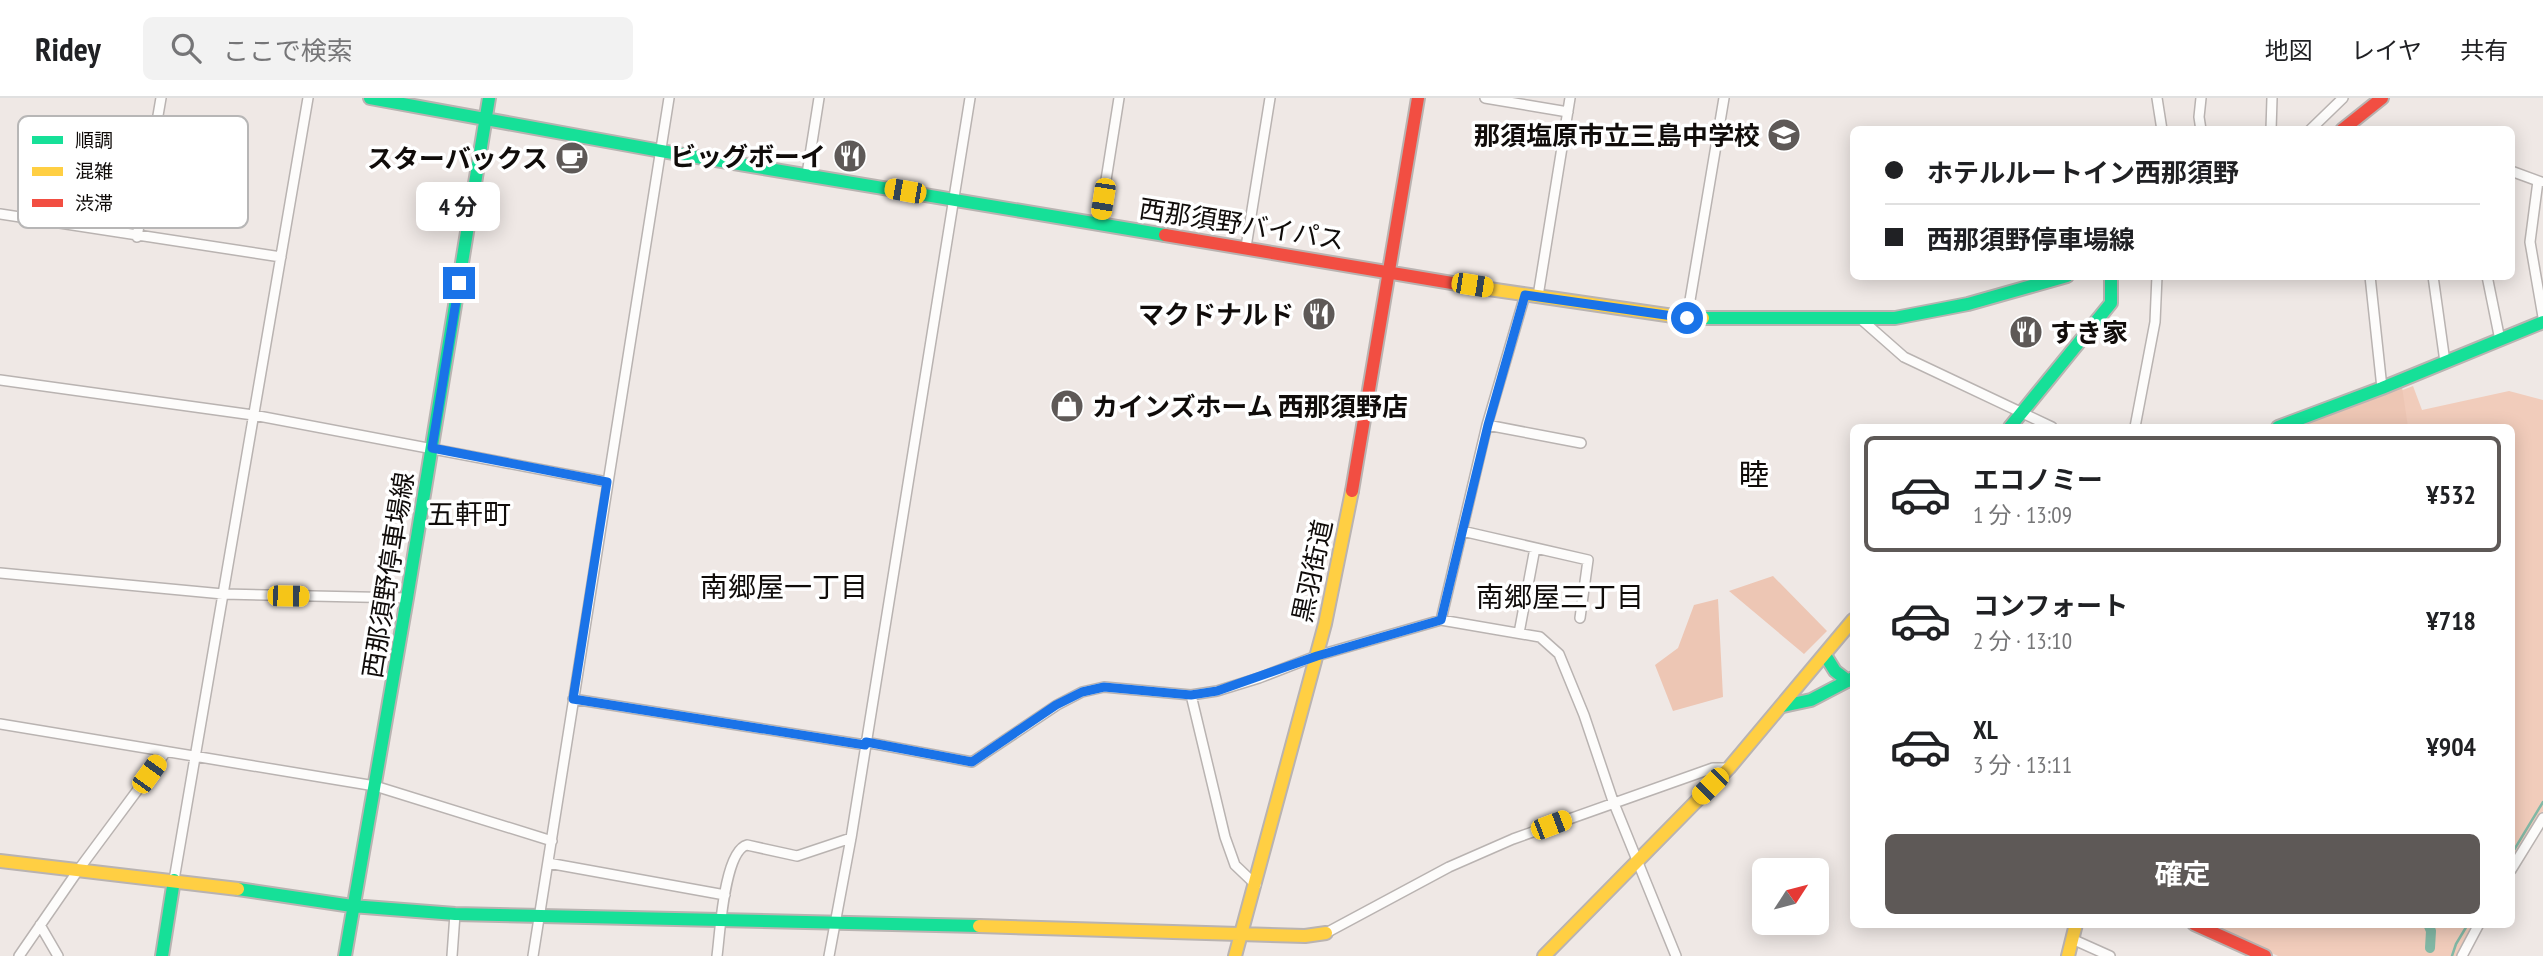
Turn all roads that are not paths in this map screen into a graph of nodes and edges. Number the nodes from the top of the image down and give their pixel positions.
1 (161, 98) edge
2 (309, 98) edge
3 (370, 98) edge
4 (489, 98) edge
5 (670, 98) edge
6 (819, 98) edge
7 (970, 98) edge
8 (1119, 98) edge
9 (1270, 98) edge
10 (1418, 98) edge
11 (1485, 98) edge
12 (1570, 98) edge
13 (1724, 98) edge
14 (2158, 98) edge
15 (2201, 98) edge
16 (2272, 98) edge
17 (2343, 98) edge
18 (2382, 98) edge
19 (1568, 112) junction
20 (158, 116) edge
21 (486, 118) junction
22 (2162, 126) edge
23 (2200, 126) edge
24 (2271, 126) edge
25 (2314, 126) edge
26 (2347, 126) edge
27 (661, 151) junction
28 (2515, 173) edge
29 (807, 174) junction
30 (2541, 182) edge
31 (954, 199) junction
32 (0, 215) edge
33 (18, 218) edge
34 (1099, 224) junction
35 (81, 228) edge
36 (139, 228) edge
37 (137, 237) junction
38 (1247, 247) junction
39 (281, 257) junction
40 (1388, 271) junction
41 (2053, 280) edge
42 (2111, 280) edge
43 (2157, 280) edge
44 (2370, 280) edge
45 (2434, 280) edge
46 (2488, 280) edge
47 (1532, 295) junction
48 (1687, 318) junction
49 (2543, 319) edge
50 (1862, 320) junction
51 (2500, 340) junction
52 (2445, 362) junction
53 (0, 380) edge
54 (2382, 388) junction
55 (2021, 413) junction
56 (253, 415) junction
57 (2012, 424) edge
58 (2045, 424) edge
59 (2136, 424) edge
60 (2286, 424) edge
61 (1488, 425) junction
62 (1581, 443) dead end
63 (432, 448) junction
64 (607, 482) junction
65 (1462, 531) junction
66 (1535, 548) junction
67 (0, 573) edge
68 (223, 594) junction
69 (407, 598) junction
70 (1580, 618) dead end
71 (1441, 620) junction
72 (1850, 624) edge
73 (1519, 633) junction
74 (1825, 655) junction
75 (1317, 656) junction
76 (1850, 679) edge
77 (1191, 695) junction
78 (573, 699) junction
79 (1783, 706) junction
80 (0, 724) edge
81 (865, 744) junction
82 (165, 752) junction
83 (196, 756) junction
84 (1729, 768) junction
85 (375, 786) junction
86 (1613, 802) junction
87 (2543, 818) edge
88 (851, 838) junction
89 (552, 841) junction
90 (1636, 860) junction
91 (0, 861) edge
92 (548, 863) junction
93 (2515, 864) edge
94 (79, 869) junction
95 (174, 880) junction
96 (1256, 886) junction
97 (725, 895) junction
98 (352, 906) junction
99 (455, 914) junction
100 (538, 916) junction
101 (722, 921) junction
102 (836, 923) junction
103 (40, 925) junction
104 (2076, 928) edge
105 (2203, 928) edge
106 (2477, 928) edge
107 (1243, 933) junction
108 (1326, 933) joint
109 (2072, 939) junction
110 (450, 954) edge
111 (833, 955) edge
112 (19, 956) edge
113 (58, 956) edge
114 (162, 956) edge
115 (345, 956) edge
116 (533, 956) edge
117 (717, 956) edge
118 (1235, 956) edge
119 (1544, 956) edge
120 (1675, 956) edge
121 (2068, 956) edge
122 (2110, 956) edge
123 (2265, 956) edge
124 (2462, 956) edge

1 - 20 street
2 - 39 street
3 - 21 main road, 西那須野バイパス
4 - 21 main road, 西那須野停車場線
5 - 27 street
6 - 29 street
7 - 31 street
8 - 34 street
9 - 38 street
10 - 40 main road, 黒羽街道
11 - 19 street
12 - 19 street
13 - 48 street
14 - 22 street
15 - 23 street
16 - 24 street
17 - 25 street
18 - 26 main road
19 - 47 street
21 - 27 main road, 西那須野バイパス
21 - 63 main road, 西那須野停車場線
27 - 29 main road, 西那須野バイパス
27 - 64 street
28 - 30 street
29 - 31 main road, 西那須野バイパス
30 - 49 street
31 - 34 main road, 西那須野バイパス
31 - 81 street
32 - 33 street
34 - 38 main road, 西那須野バイパス
35 - 37 street
36 - 37 street
37 - 39 street
38 - 40 main road, 西那須野バイパス
39 - 56 street
40 - 47 main road, 西那須野バイパス
40 - 75 main road, 黒羽街道
41 - 50 main road, 西那須野バイパス
42 - 55 main road
43 - 59 street
44 - 54 street
45 - 52 street
46 - 51 street
47 - 48 main road, 西那須野バイパス
47 - 61 street
48 - 50 main road, 西那須野バイパス
49 - 51 main road
50 - 55 street
51 - 52 main road
52 - 54 main road
53 - 56 street
54 - 60 main road
55 - 57 main road
55 - 58 street
56 - 63 street
56 - 68 street
61 - 62 street
61 - 65 street
63 - 64 street
63 - 69 main road, 西那須野停車場線
64 - 78 street
65 - 66 street
65 - 71 street
66 - 70 street
66 - 73 street
67 - 68 street
68 - 69 street
68 - 83 street
69 - 85 main road, 西那須野停車場線
71 - 73 street
71 - 75 street
72 - 74 main road
73 - 86 street
74 - 76 main road
74 - 79 main road
75 - 77 street
75 - 96 main road, 黒羽街道
76 - 79 main road
77 - 81 street
77 - 96 street
78 - 81 street
78 - 89 street
79 - 84 main road
80 - 82 street
81 - 88 street
82 - 83 street
82 - 94 street
83 - 85 street
83 - 95 street
84 - 86 street
84 - 90 main road
85 - 89 street
85 - 98 main road, 西那須野停車場線
86 - 90 street
86 - 108 street
87 - 93 street
88 - 97 street
88 - 102 street
89 - 92 street
90 - 119 main road
90 - 120 street
91 - 94 main road
92 - 97 street
92 - 100 street
94 - 95 main road
94 - 103 street
95 - 98 main road
95 - 114 main road
96 - 107 main road, 黒羽街道
97 - 101 street
98 - 99 main road
98 - 115 main road, 西那須野停車場線
99 - 100 main road
99 - 110 street
100 - 101 main road
100 - 116 street
101 - 102 main road
101 - 117 street
102 - 107 main road
102 - 111 street
103 - 112 street
103 - 113 street
104 - 109 main road
105 - 123 main road
106 - 124 street
107 - 108 main road
107 - 118 main road, 黒羽街道
109 - 121 main road
109 - 122 street

